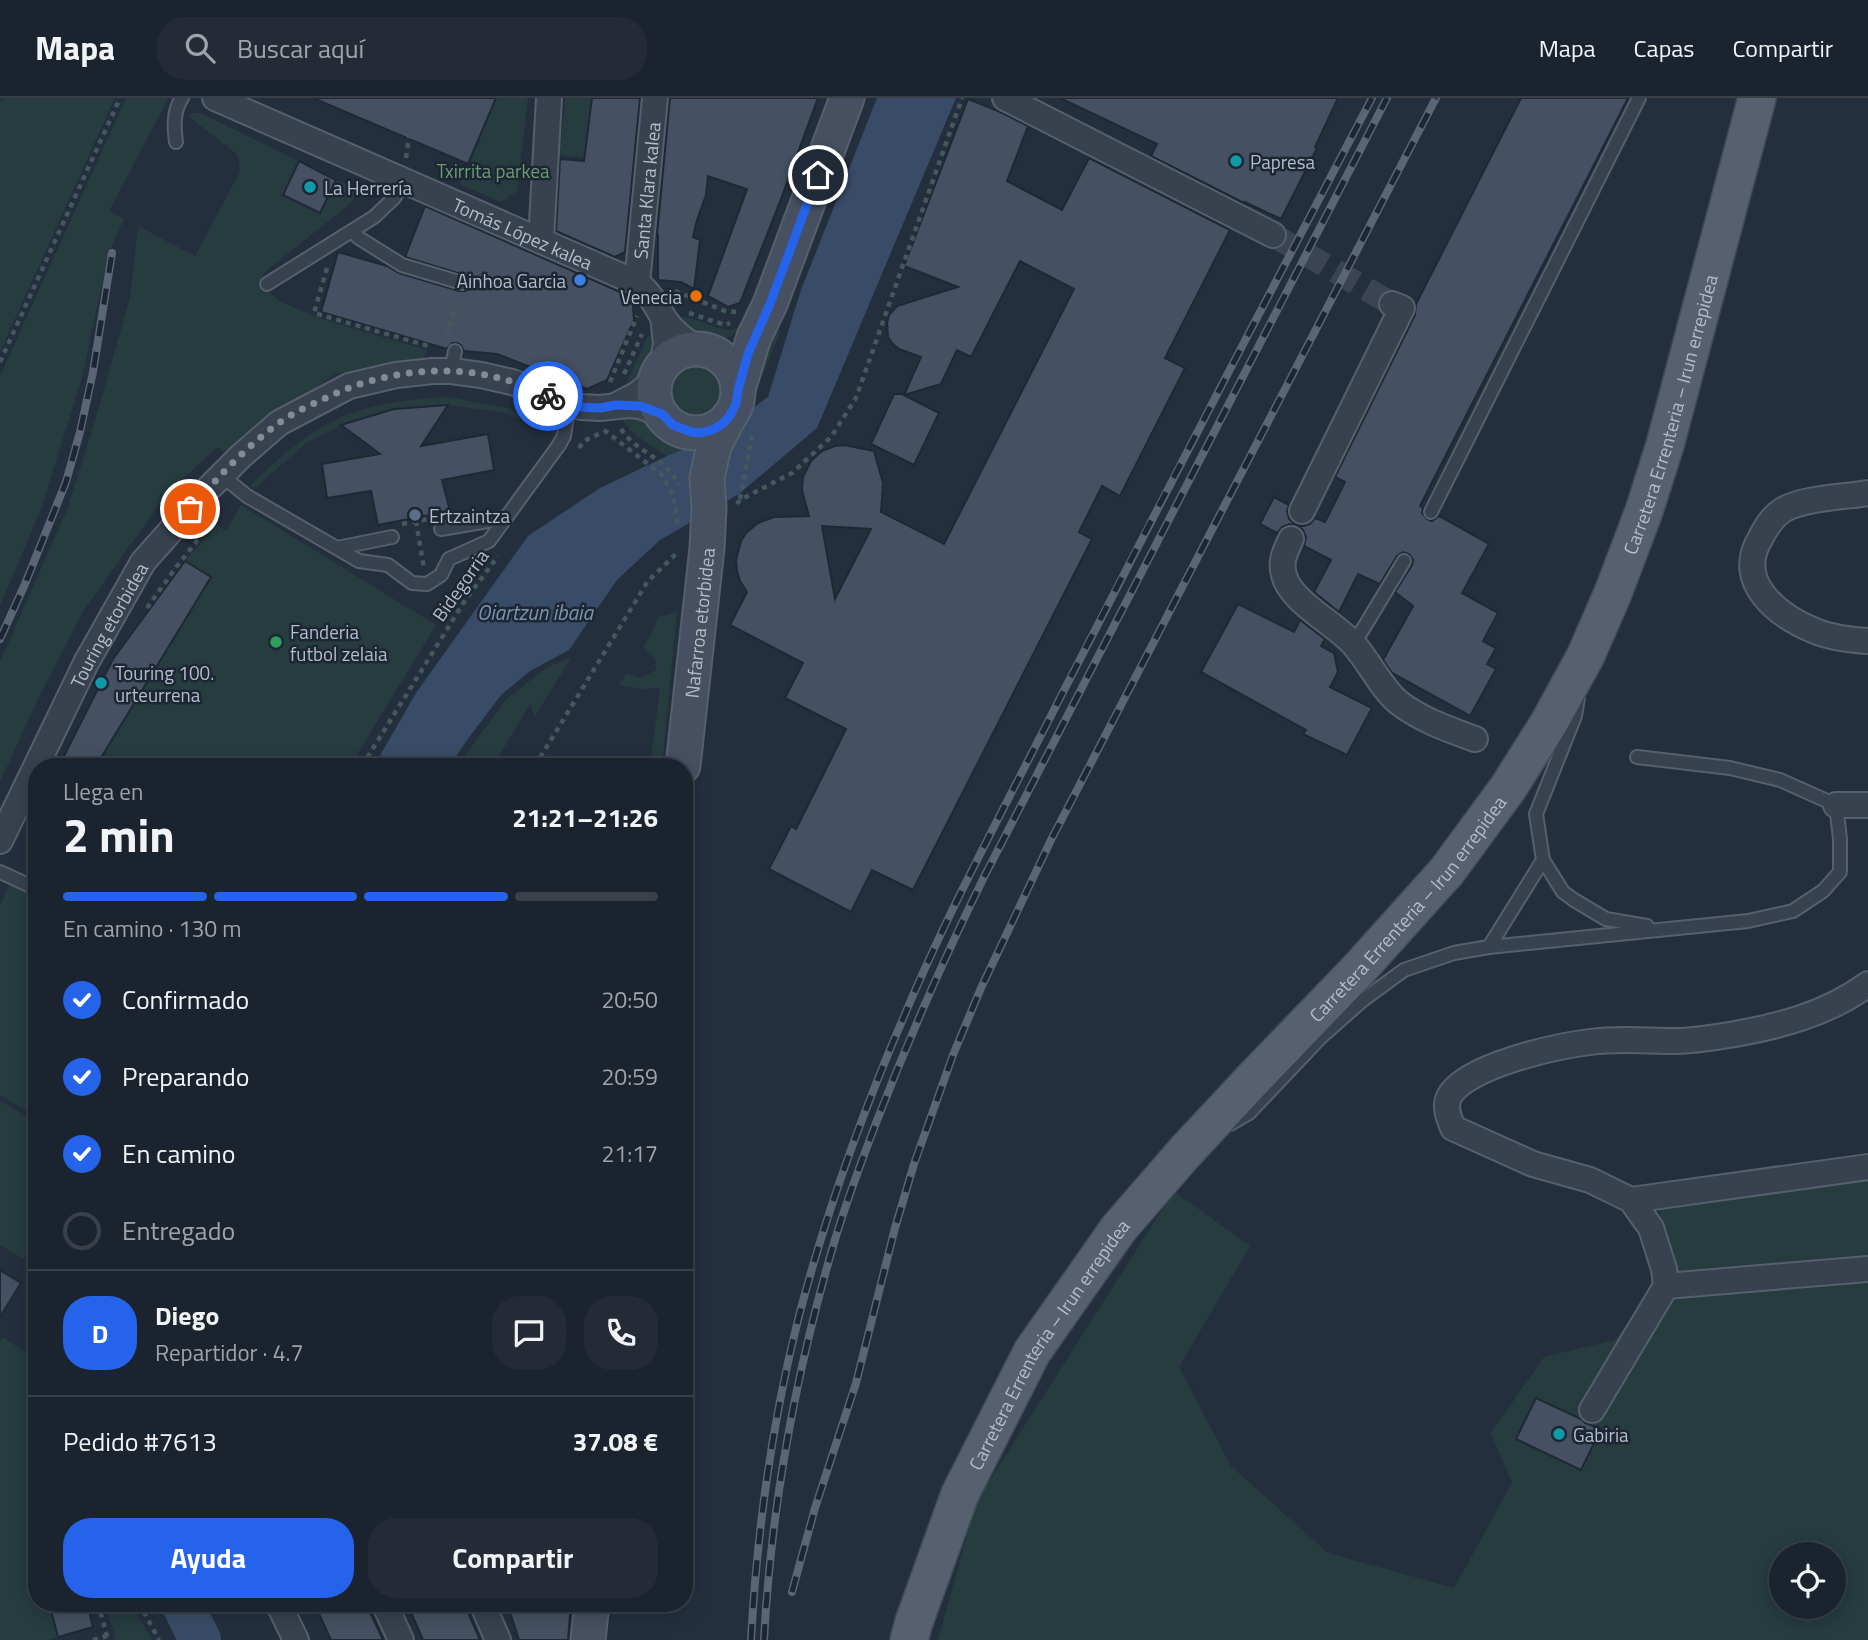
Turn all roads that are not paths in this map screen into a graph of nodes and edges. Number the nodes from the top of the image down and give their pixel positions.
1 (182, 98) edge
2 (215, 98) edge
3 (549, 98) edge
4 (655, 98) edge
5 (846, 98) edge
6 (1004, 98) edge
7 (1639, 98) edge
8 (1758, 98) edge
9 (176, 142) dead end
10 (405, 173) junction
11 (352, 231) junction
12 (1273, 234) tunnel mouth
13 (541, 241) junction
14 (463, 283) road end
15 (637, 283) junction
16 (267, 284) dead end
17 (1392, 303) dead end
18 (753, 313) junction
19 (649, 319) junction
20 (709, 352) junction
21 (659, 373) junction
22 (614, 405) junction
23 (740, 410) junction
24 (568, 414) junction
25 (671, 422) junction
26 (229, 481) junction
27 (694, 485) junction
28 (1868, 493) edge
29 (1302, 511) dead end
30 (1431, 512) dead end
31 (505, 518) junction
32 (441, 523) road end
33 (392, 531) road end
34 (1291, 539) dead end
35 (337, 548) junction
36 (1404, 561) dead end
37 (1868, 641) edge
38 (1354, 644) junction
39 (1586, 654) junction
40 (1475, 738) dead end
41 (1637, 757) dead end
42 (40, 758) edge
43 (683, 758) edge
44 (28, 783) edge
45 (1836, 805) junction
46 (1868, 805) edge
47 (0, 841) edge
48 (1543, 860) junction
49 (0, 872) edge
50 (28, 885) edge
51 (1671, 929) junction
52 (1489, 947) junction
53 (1868, 984) edge
54 (1185, 1152) junction
55 (1868, 1167) edge
56 (1631, 1200) junction
57 (1868, 1269) edge
58 (1666, 1286) junction
59 (1592, 1410) dead end
60 (282, 1612) edge
61 (388, 1612) edge
62 (486, 1612) edge
63 (591, 1612) edge
64 (296, 1640) edge
65 (401, 1640) edge
66 (498, 1640) edge
67 (588, 1640) edge
68 (909, 1640) edge

1 - 9 lane
2 - 10 street, Tomás López kalea
3 - 13 street
4 - 15 street, Santa Klara kalea
5 - 18 main road, Nafarroa etorbidea
6 - 12 street
7 - 30 lane
8 - 39 main road, Carretera Errenteria – Irun errepidea
10 - 11 lane
10 - 13 street, Tomás López kalea
11 - 14 lane
11 - 16 lane
13 - 15 street, Tomás López kalea
15 - 19 street, Tomás López kalea
17 - 29 street
18 - 20 main road, Nafarroa etorbidea
18 - 23 main road, Nafarroa etorbidea
19 - 20 street, Tomás López kalea
19 - 21 street
20 - 21 main road
20 - 23 main road
21 - 22 street, Touring etorbidea
21 - 25 main road
22 - 24 street, Touring etorbidea
22 - 25 street, Touring etorbidea
23 - 25 main road
23 - 27 main road, Nafarroa etorbidea
24 - 26 street, Touring etorbidea
24 - 31 lane
25 - 27 main road, Nafarroa etorbidea
26 - 35 lane
26 - 42 street, Touring etorbidea
27 - 43 main road, Nafarroa etorbidea
28 - 37 street
31 - 32 lane
31 - 35 lane
33 - 35 lane
34 - 38 street
36 - 38 lane
38 - 40 street
39 - 48 lane
39 - 54 main road, Carretera Errenteria – Irun errepidea
41 - 45 lane
44 - 47 street, Touring etorbidea
45 - 46 street
45 - 51 lane
48 - 51 lane
48 - 52 lane
49 - 50 lane
51 - 52 lane
52 - 54 lane
53 - 56 street
54 - 68 main road, Carretera Errenteria – Irun errepidea
55 - 56 street
56 - 58 street
57 - 58 street
58 - 59 street
60 - 64 street
61 - 65 street
62 - 66 street
63 - 67 main road

